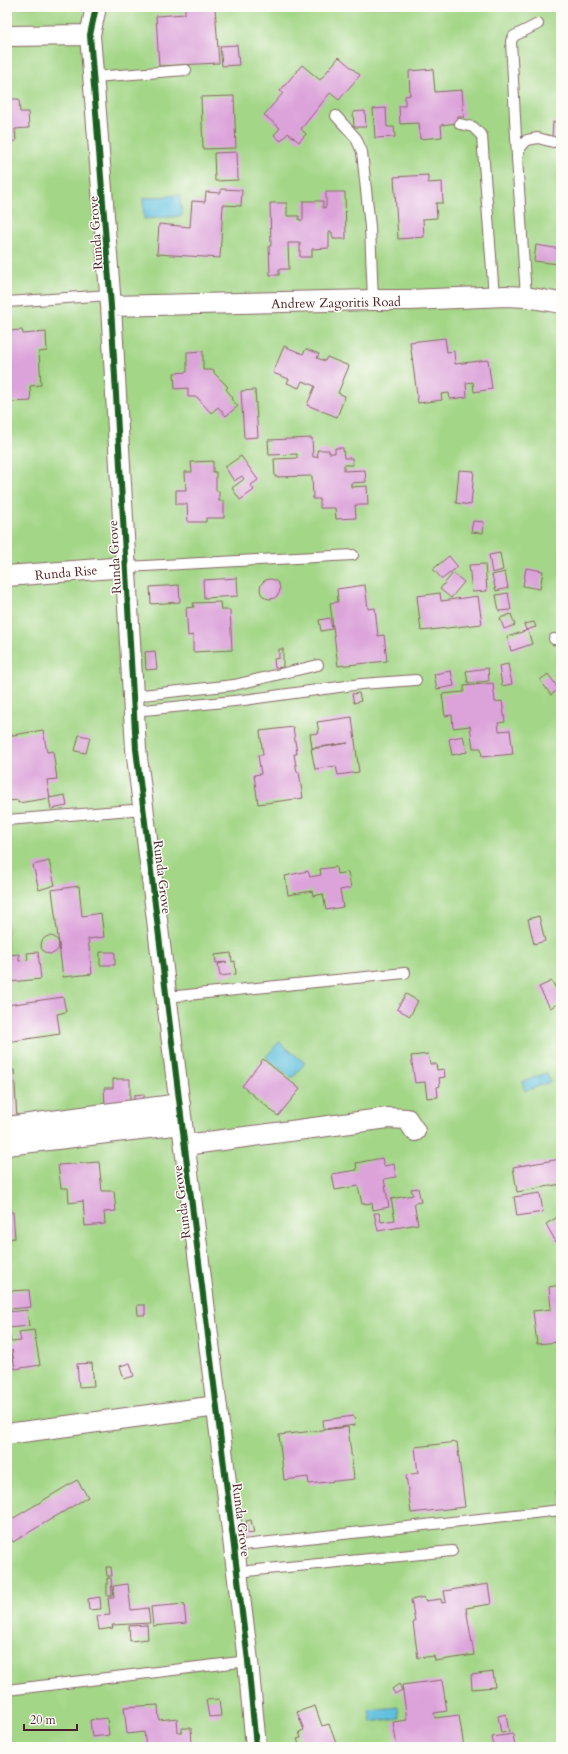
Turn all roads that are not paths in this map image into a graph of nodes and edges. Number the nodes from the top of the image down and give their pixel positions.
1 (96, 7) edge
2 (538, 24) dead end
3 (90, 35) junction
4 (7, 36) edge
5 (186, 70) dead end
6 (94, 77) junction
7 (336, 116) dead end
8 (460, 124) dead end
9 (553, 142) dead end
10 (517, 158) junction
11 (494, 297) junction
12 (526, 297) junction
13 (373, 300) junction
14 (111, 301) junction
15 (7, 302) edge
16 (561, 303) edge
17 (353, 555) dead end
18 (126, 567) junction
19 (7, 576) edge
20 (318, 665) dead end
21 (416, 680) dead end
22 (134, 703) junction
23 (144, 809) junction
24 (7, 820) edge
25 (405, 973) dead end
26 (167, 997) junction
27 (180, 1104) junction
28 (182, 1124) junction
29 (7, 1127) edge
30 (415, 1131) dead end
31 (7, 1144) edge
32 (185, 1146) junction
33 (217, 1406) junction
34 (7, 1434) edge
35 (561, 1510) edge
36 (234, 1546) junction
37 (452, 1551) dead end
38 (237, 1572) junction
39 (248, 1661) junction
40 (7, 1690) edge
41 (256, 1747) edge

1 - 3 street, Runda Grove
2 - 10 lane
3 - 4 street
3 - 6 street, Runda Grove
5 - 6 lane
6 - 14 street, Runda Grove
7 - 13 lane
8 - 11 lane
9 - 10 lane
10 - 12 lane
11 - 12 street, Andrew Zagoritis Road
11 - 13 street, Andrew Zagoritis Road
12 - 16 street, Andrew Zagoritis Road
13 - 14 street, Andrew Zagoritis Road
14 - 15 lane
14 - 18 street, Runda Grove
17 - 18 lane
18 - 19 street, Runda Rise
18 - 22 street, Runda Grove
20 - 22 lane
21 - 22 lane
22 - 23 street, Runda Grove
23 - 24 lane
23 - 26 street, Runda Grove
25 - 26 lane
26 - 27 street, Runda Grove
27 - 28 street, Runda Grove
27 - 29 street
28 - 31 street
28 - 32 street, Runda Grove
30 - 32 street
32 - 33 street, Runda Grove
33 - 34 street
33 - 36 street, Runda Grove
35 - 36 lane
36 - 38 street, Runda Grove
37 - 38 lane
38 - 39 street, Runda Grove
39 - 40 lane
39 - 41 street, Runda Grove

